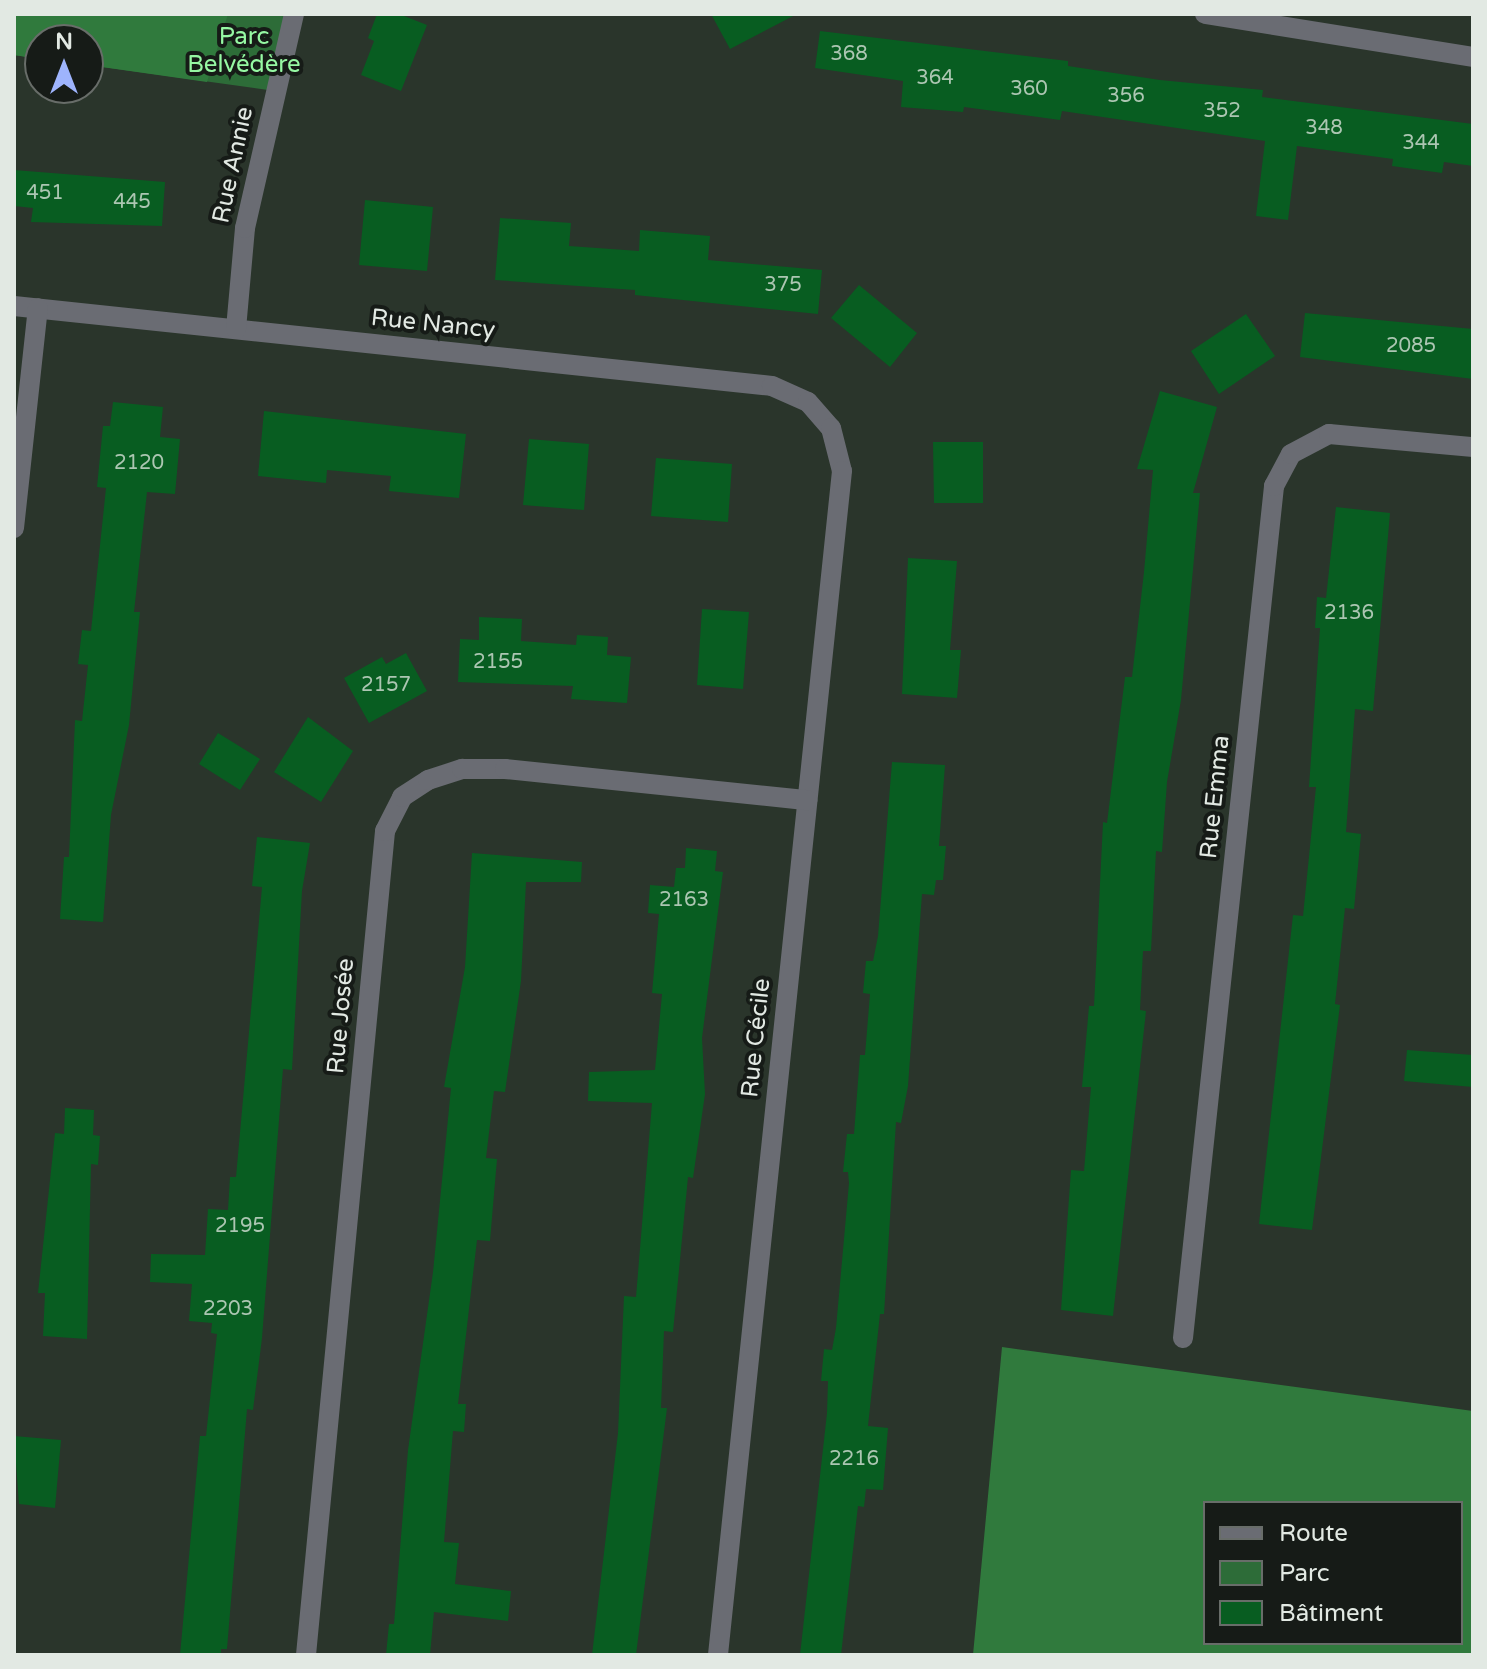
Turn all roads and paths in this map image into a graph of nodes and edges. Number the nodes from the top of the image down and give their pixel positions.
1 (294, 14) edge
2 (1205, 14) edge
3 (1473, 57) edge
4 (14, 306) edge
5 (38, 308) junction
6 (236, 329) junction
7 (831, 428) joint
8 (1473, 447) edge
9 (14, 528) edge
10 (807, 800) junction
11 (1183, 1338) dead end
12 (306, 1655) edge
13 (718, 1655) edge

1 - 6 street, Rue Annie
2 - 3 street
4 - 5 street, Rue Nancy
5 - 6 street, Rue Nancy
5 - 9 street
6 - 7 street, Rue Nancy
7 - 10 street, Rue Cécile
8 - 11 street, Rue Emma
10 - 12 street, Rue Josée
10 - 13 street, Rue Cécile

